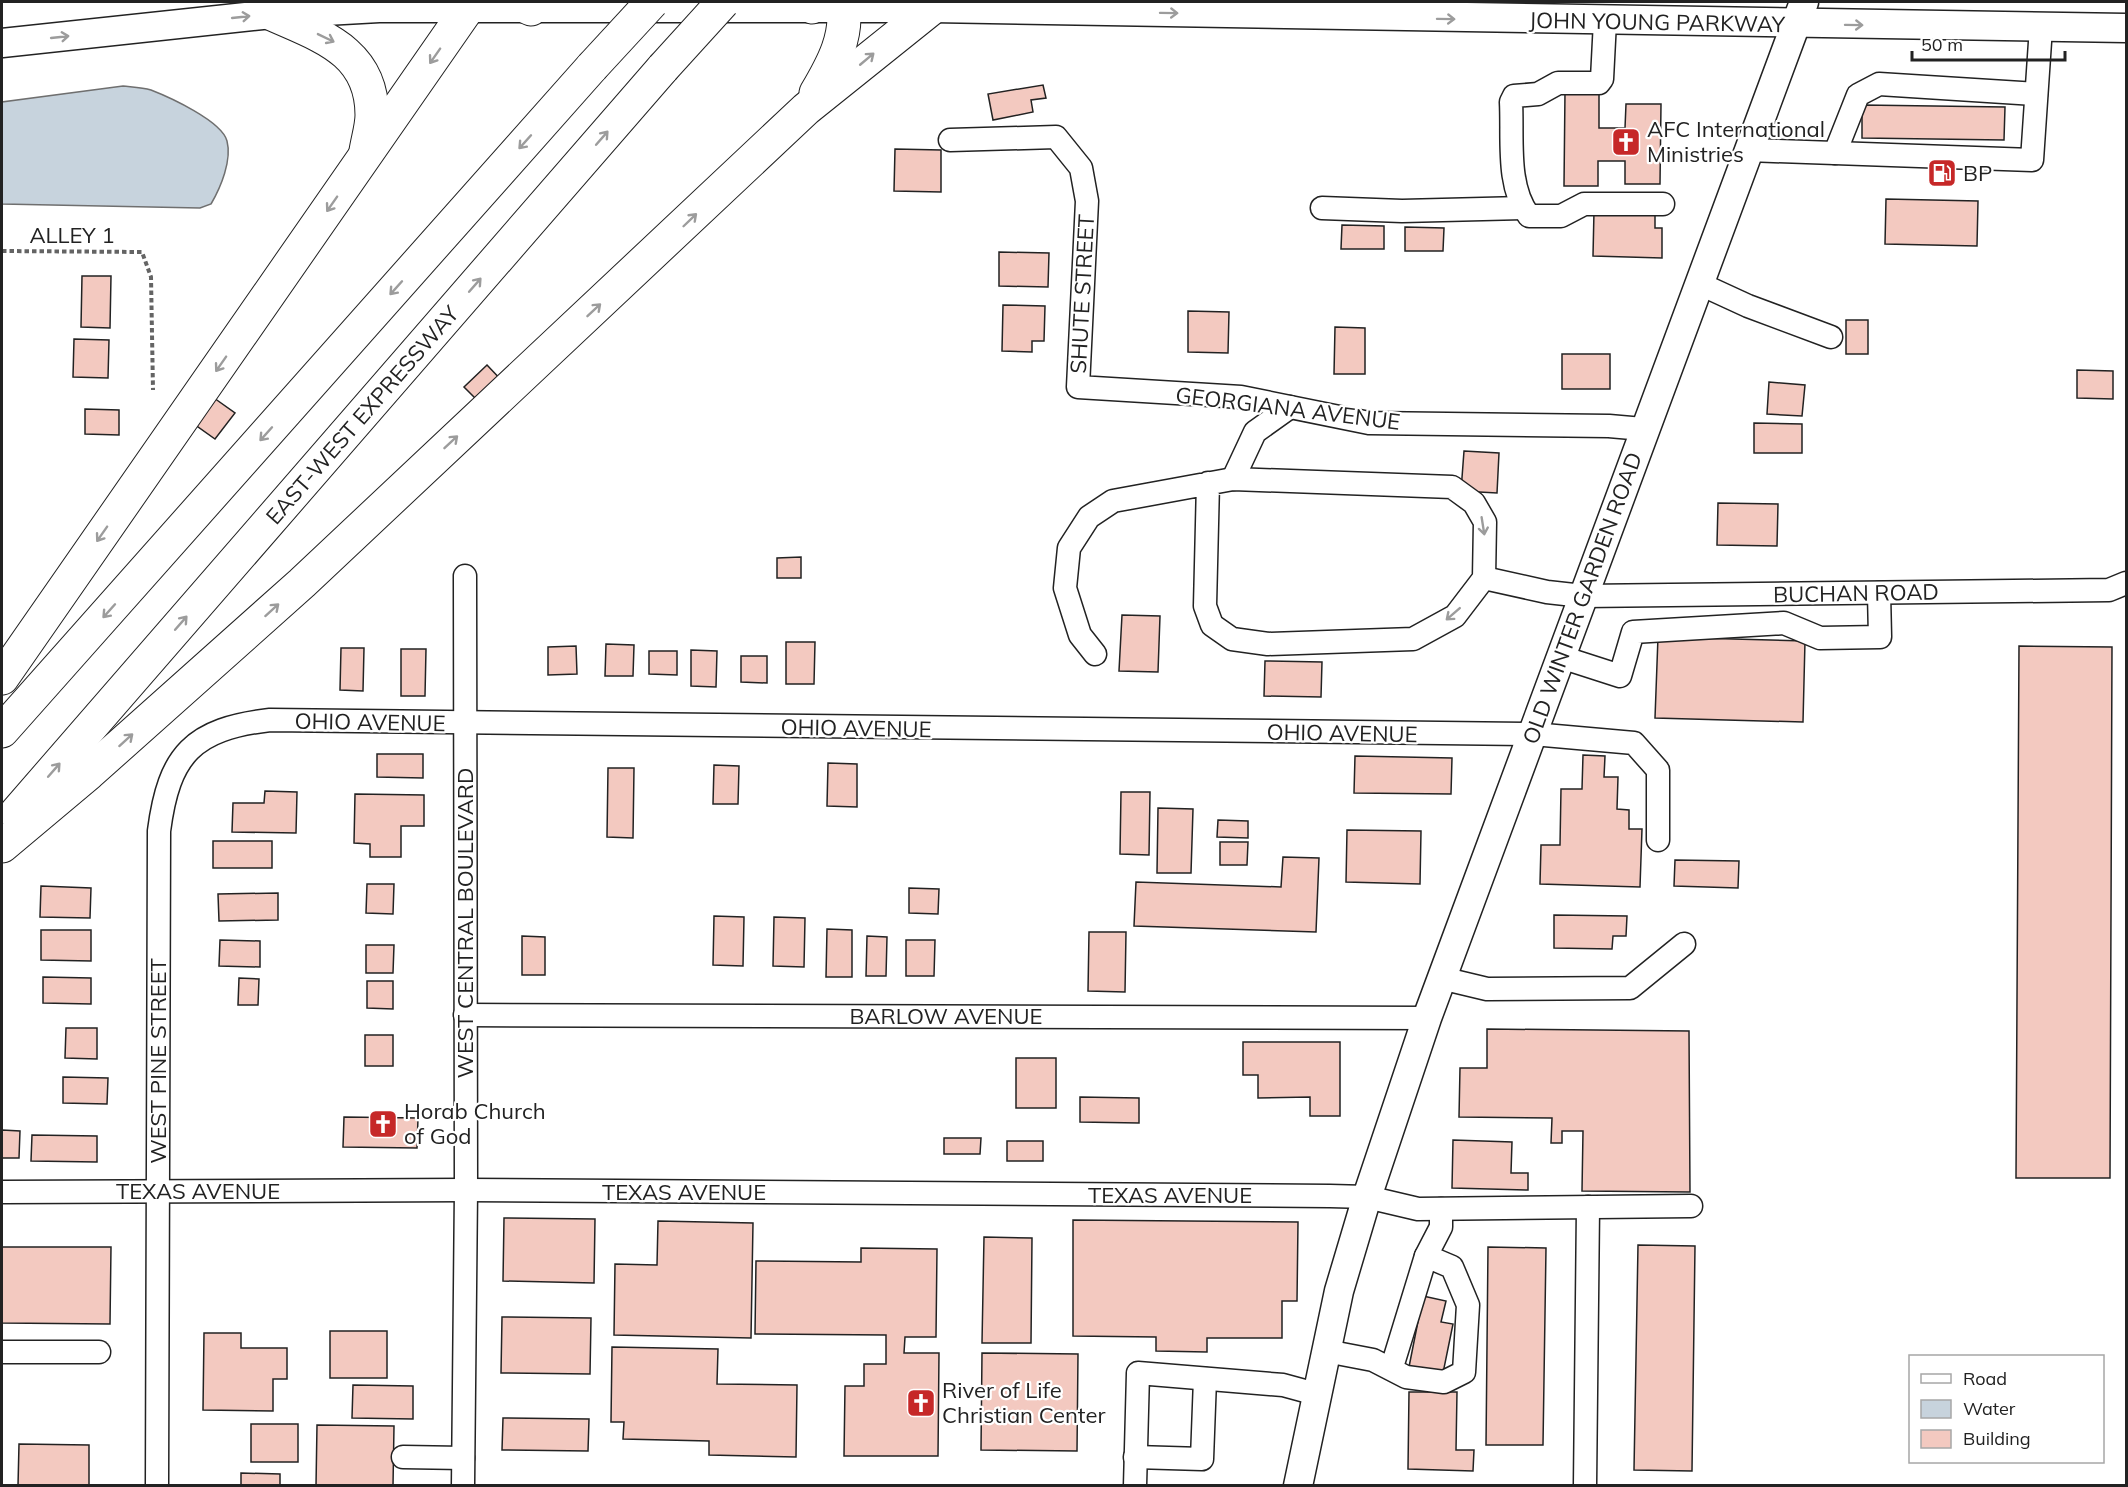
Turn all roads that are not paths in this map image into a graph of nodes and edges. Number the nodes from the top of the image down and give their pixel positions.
1 (652, 2) edge
2 (723, 2) edge
3 (470, 4) edge
4 (829, 4) edge
5 (524, 5) edge
6 (932, 8) junction
7 (1388, 10) edge
8 (1800, 13) edge
9 (272, 14) junction
10 (1605, 21) junction
11 (2041, 27) junction
12 (2127, 28) edge
13 (2, 43) edge
14 (2036, 94) junction
15 (806, 110) junction
16 (950, 140) dead end
17 (1748, 150) junction
18 (1834, 153) junction
19 (365, 156) junction
20 (1663, 204) dead end
21 (1322, 208) dead end
22 (1523, 208) junction
23 (1698, 283) junction
24 (1831, 337) dead end
25 (1077, 387) joint
26 (1290, 407) junction
27 (1643, 429) junction
28 (1233, 478) junction
29 (1208, 483) junction
30 (465, 576) dead end
31 (1484, 578) junction
32 (2127, 583) edge
33 (1879, 593) junction
34 (1712, 595) junction
35 (1583, 596) junction
36 (1715, 627) junction
37 (1095, 654) dead end
38 (1561, 657) junction
39 (2, 678) edge
40 (463, 724) junction
41 (2, 731) edge
42 (1533, 734) junction
43 (187, 751) joint
44 (2, 830) edge
45 (1658, 840) dead end
46 (2, 846) edge
47 (1684, 944) dead end
48 (1442, 978) junction
49 (465, 1015) junction
50 (1427, 1018) junction
51 (466, 1190) junction
52 (157, 1191) junction
53 (2, 1192) edge
54 (1367, 1197) junction
55 (1691, 1206) dead end
56 (1588, 1207) junction
57 (1441, 1209) junction
58 (1426, 1256) junction
59 (1326, 1351) junction
60 (2, 1352) edge
61 (99, 1352) dead end
62 (1392, 1367) junction
63 (1205, 1378) junction
64 (1316, 1394) junction
65 (403, 1457) dead end
66 (1136, 1457) junction
67 (463, 1458) junction
68 (157, 1485) edge
69 (463, 1485) edge
70 (1135, 1485) edge
71 (1298, 1485) edge
72 (1585, 1485) edge

1 -> 41 highway, bridge
44 -> 2 highway, EAST-WEST EXPRESSWAY, bridge
3 - 5 main road, JOHN YOUNG PARKWAY
3 - 9 main road, JOHN YOUNG PARKWAY
3 -> 19 highway
4 - 5 main road, JOHN YOUNG PARKWAY
4 - 6 main road, JOHN YOUNG PARKWAY
4 - 15 highway
6 -> 7 main road, JOHN YOUNG PARKWAY
15 -> 6 highway
7 -> 10 main road, JOHN YOUNG PARKWAY
8 - 10 main road, JOHN YOUNG PARKWAY
8 -> 11 main road, JOHN YOUNG PARKWAY
8 - 17 main road, OLD WINTER GARDEN ROAD
13 -> 9 main road, JOHN YOUNG PARKWAY
9 -> 19 highway
10 - 22 street
11 - 12 main road, JOHN YOUNG PARKWAY
11 - 14 street
14 - 18 street
14 - 18 street
46 -> 15 highway
16 - 25 street, SHUTE STREET
17 - 18 street
17 - 23 main road, OLD WINTER GARDEN ROAD
19 -> 39 highway
20 - 22 street
21 - 22 street
23 - 24 street
23 - 27 main road, OLD WINTER GARDEN ROAD
25 - 26 street, GEORGIANA AVENUE
26 - 27 street, GEORGIANA AVENUE
26 - 28 street
27 - 35 main road, OLD WINTER GARDEN ROAD
28 - 29 street
28 -> 31 street
31 -> 29 street
29 - 37 street
30 - 40 street, WEST CENTRAL BOULEVARD
31 - 35 street, BUCHAN ROAD
32 - 33 street, BUCHAN ROAD
33 - 34 street, BUCHAN ROAD
33 - 36 street
34 - 35 street, BUCHAN ROAD
34 - 36 street
35 - 38 main road, OLD WINTER GARDEN ROAD
36 - 38 street
38 - 42 main road, OLD WINTER GARDEN ROAD
40 - 42 street, OHIO AVENUE
40 - 43 street, OHIO AVENUE
40 - 49 street, WEST CENTRAL BOULEVARD
42 - 45 street, OHIO AVENUE
42 - 48 main road, OLD WINTER GARDEN ROAD
43 - 52 street, WEST PINE STREET
47 - 48 street
48 - 50 main road, OLD WINTER GARDEN ROAD
49 - 50 street, BARLOW AVENUE
49 - 51 street, WEST CENTRAL BOULEVARD
50 - 54 main road, OLD WINTER GARDEN ROAD
51 - 52 street, TEXAS AVENUE
51 - 54 street, TEXAS AVENUE
51 - 67 street, WEST CENTRAL BOULEVARD
52 - 53 street, TEXAS AVENUE
52 - 68 street, WEST PINE STREET
54 - 57 street, TEXAS AVENUE
54 - 59 main road, OLD WINTER GARDEN ROAD
55 - 56 street, TEXAS AVENUE
56 - 57 street, TEXAS AVENUE
56 - 72 street
57 - 58 street
58 - 62 street
58 - 62 street
59 - 62 street
59 - 64 main road, OLD WINTER GARDEN ROAD
60 - 61 street
63 - 64 street
63 - 66 street
63 - 66 street
64 - 71 main road, OLD WINTER GARDEN ROAD
65 - 67 street
66 - 70 street
67 - 69 street, WEST CENTRAL BOULEVARD

